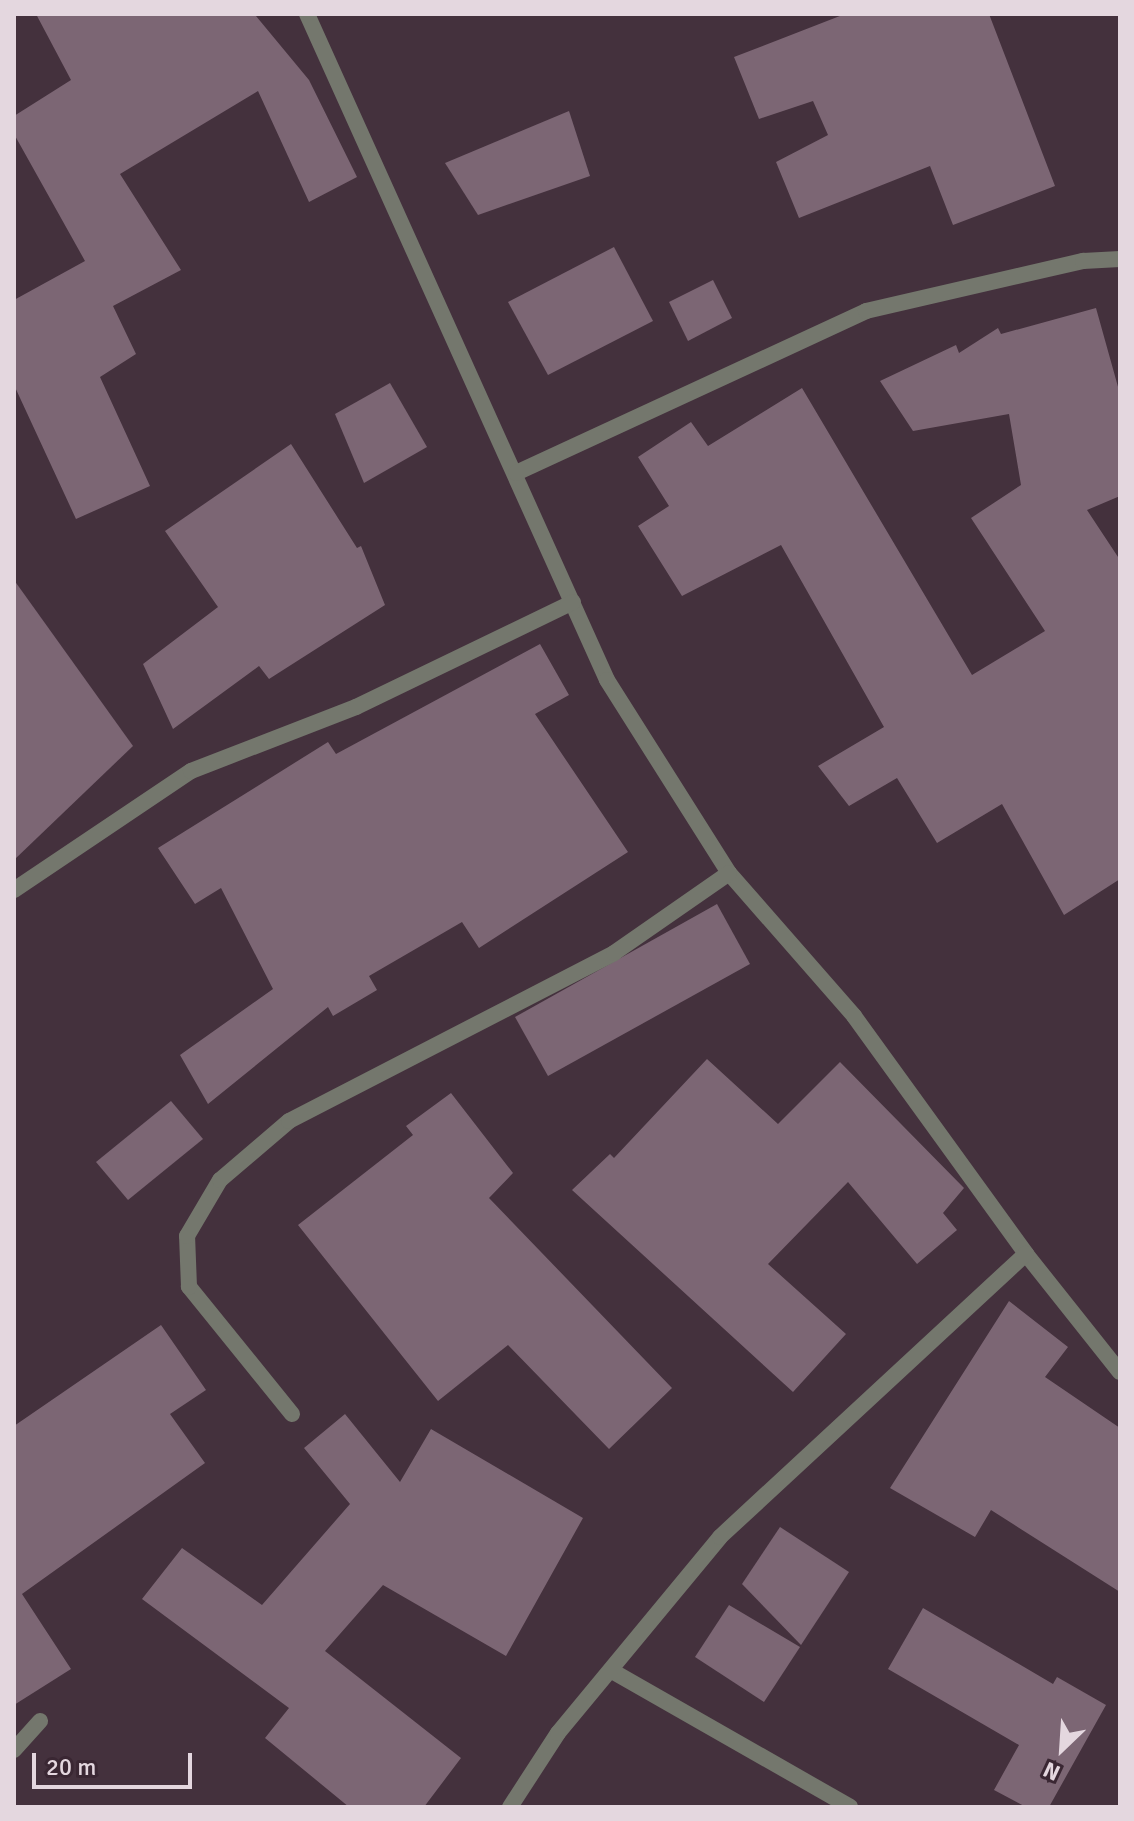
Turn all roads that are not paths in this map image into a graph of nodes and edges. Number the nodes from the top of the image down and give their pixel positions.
1 (307, 14) edge
2 (1120, 259) edge
3 (516, 473) junction
4 (573, 602) junction
5 (729, 873) junction
6 (14, 890) edge
7 (1026, 1254) junction
8 (1120, 1372) edge
9 (292, 1414) dead end
10 (612, 1671) junction
11 (40, 1721) dead end
12 (14, 1750) edge
13 (510, 1807) edge
14 (850, 1807) edge

1 - 3 street
2 - 3 street
3 - 4 street
4 - 5 street
4 - 6 street
5 - 7 street
5 - 9 street
7 - 8 street
7 - 10 street
10 - 13 street
10 - 14 street
11 - 12 street

